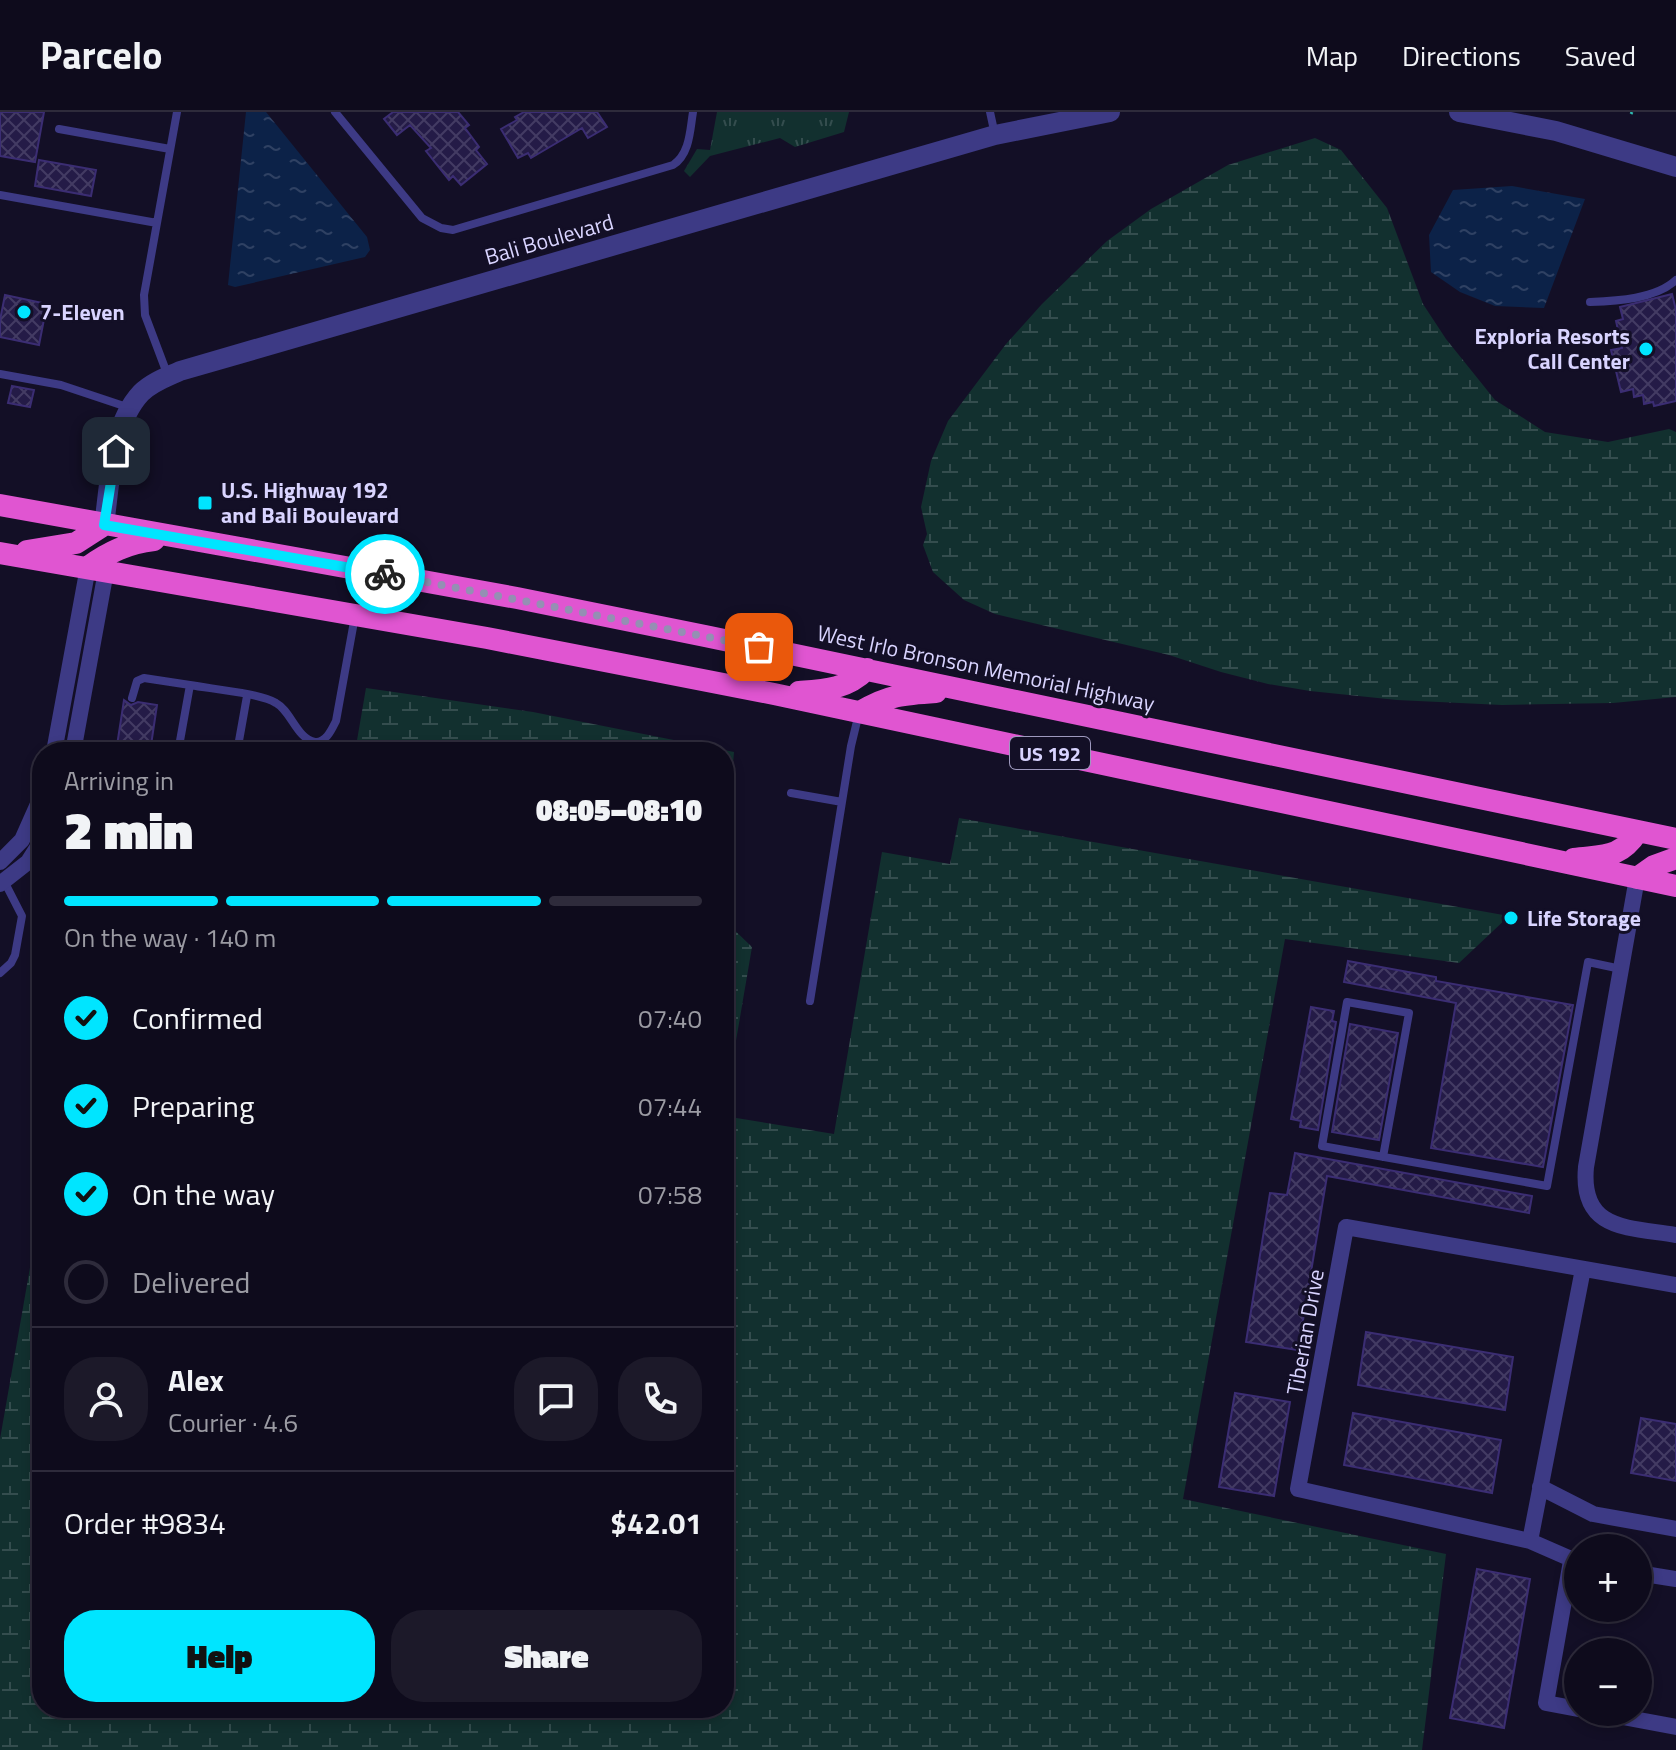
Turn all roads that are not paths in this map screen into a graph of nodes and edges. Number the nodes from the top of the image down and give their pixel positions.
1 (177, 112) edge
2 (335, 112) edge
3 (693, 112) edge
4 (990, 112) edge
5 (1110, 112) edge
6 (1459, 112) edge
7 (59, 129) dead end
8 (995, 135) junction
9 (170, 149) junction
10 (1676, 167) edge
11 (0, 195) edge
12 (157, 223) junction
13 (1676, 280) edge
14 (1590, 302) dead end
15 (0, 374) edge
16 (168, 376) junction
17 (131, 408) junction
18 (0, 505) edge
19 (104, 525) junction
20 (175, 538) junction
21 (3, 553) edge
22 (97, 569) junction
23 (355, 615) junction
24 (867, 669) junction
25 (190, 685) junction
26 (969, 691) junction
27 (774, 694) junction
28 (247, 696) junction
29 (132, 698) dead end
30 (860, 712) junction
31 (56, 742) edge
32 (74, 742) edge
33 (180, 742) edge
34 (239, 742) edge
35 (791, 793) dead end
36 (842, 802) junction
37 (32, 818) edge
38 (1638, 831) junction
39 (1676, 839) edge
40 (32, 856) edge
41 (1676, 858) edge
42 (1557, 861) junction
43 (0, 862) edge
44 (1637, 878) junction
45 (1, 881) edge
46 (1676, 886) edge
47 (1621, 969) junction
48 (0, 973) edge
49 (810, 1001) dead end
50 (1383, 1157) junction
51 (1676, 1235) edge
52 (1583, 1269) junction
53 (1676, 1285) edge
54 (1540, 1487) junction
55 (1676, 1529) edge
56 (1530, 1541) junction
57 (1564, 1556) edge
58 (1652, 1575) edge
59 (1676, 1579) edge
60 (1564, 1612) edge
61 (1564, 1706) edge
62 (1652, 1722) edge
63 (1676, 1727) edge

1 - 9 lane
2 - 3 lane
4 - 8 lane
5 - 8 street, Bali Boulevard
6 - 10 street
7 - 9 lane
8 - 16 street, Bali Boulevard
9 - 12 lane
11 - 12 lane
12 - 16 lane
13 - 14 lane
15 - 17 lane
16 - 17 street, Bali Boulevard
17 - 19 street, Bali Boulevard
18 - 19 highway, West Irlo Bronson Memorial Highway / US 192
19 - 20 highway, West Irlo Bronson Memorial Highway / US 192
19 - 21 highway
20 - 22 highway
20 - 24 highway, West Irlo Bronson Memorial Highway / US 192
21 - 22 highway, US 192
22 - 23 highway, US 192
22 - 31 street
22 - 32 street
23 - 27 highway, US 192
23 - 28 lane
24 - 26 highway, West Irlo Bronson Memorial Highway / US 192
24 - 27 highway
25 - 28 lane
25 - 29 lane
25 - 33 lane
26 - 30 highway
26 - 38 highway, West Irlo Bronson Memorial Highway / US 192
27 - 30 highway, US 192
28 - 34 lane
30 - 36 lane
30 - 42 highway, US 192
35 - 36 lane
36 - 49 lane
37 - 43 street
38 - 39 highway, West Irlo Bronson Memorial Highway / US 192
38 - 42 highway
40 - 45 street
41 - 44 highway
42 - 44 highway, US 192
44 - 46 highway, US 192
44 - 47 street
45 - 48 lane
47 - 50 lane
47 - 51 street
50 - 50 lane
52 - 53 street, Tiberian Drive
52 - 54 street
52 - 56 street, Tiberian Drive
54 - 55 street
54 - 56 street
56 - 57 street, Tiberian Drive
58 - 59 street
60 - 61 street
62 - 63 street

